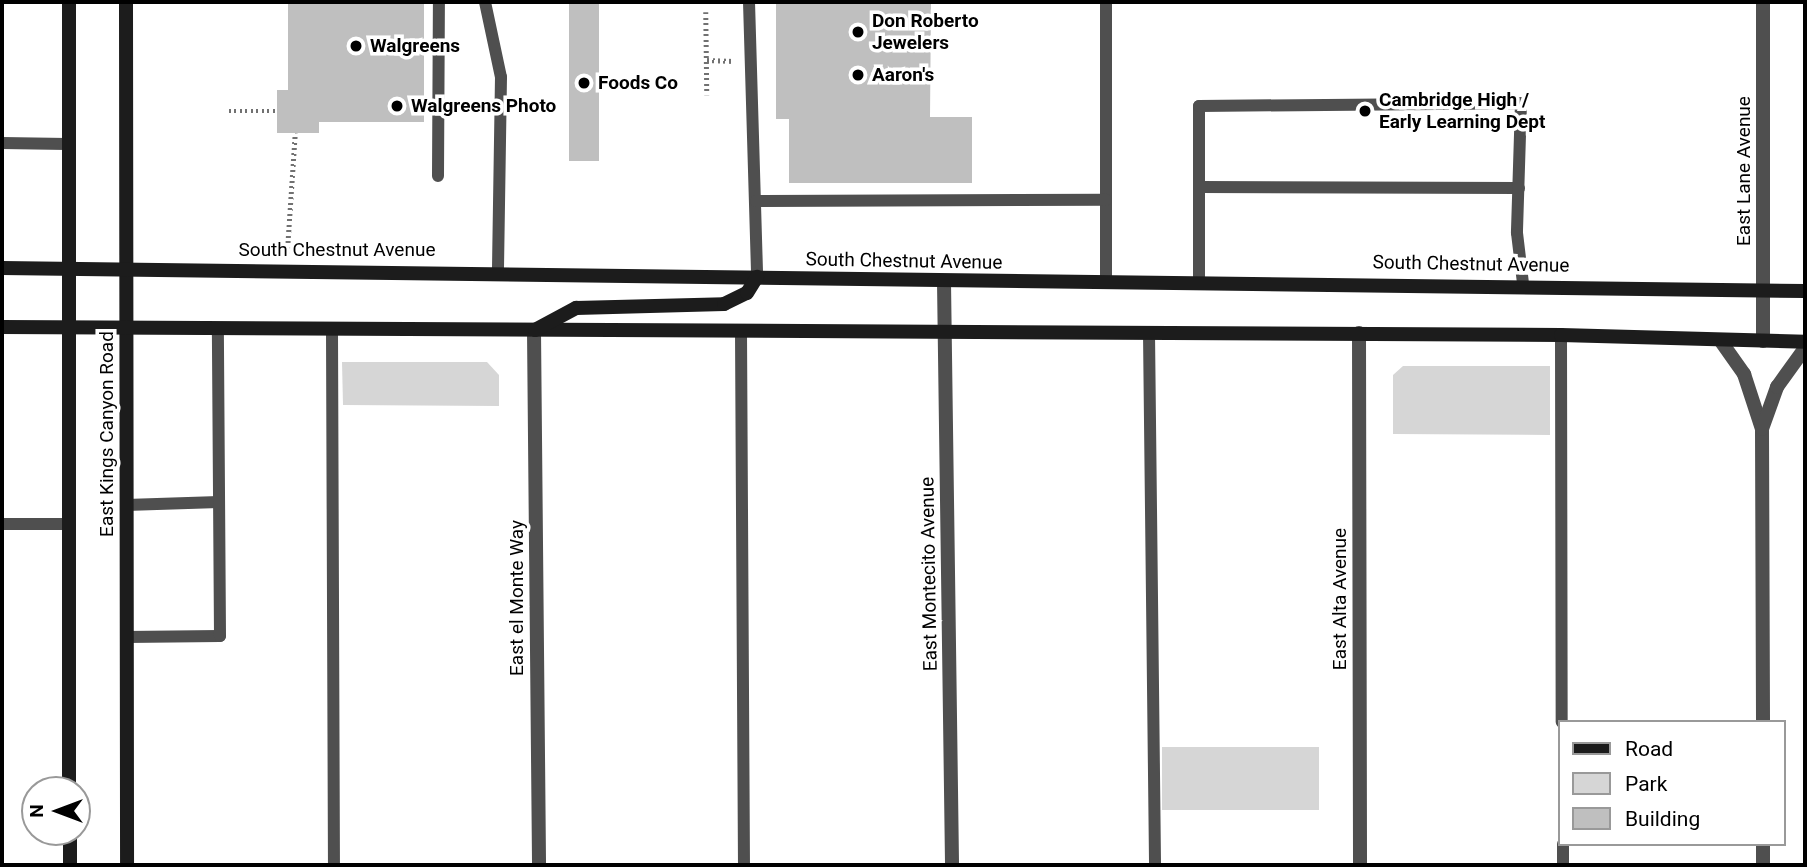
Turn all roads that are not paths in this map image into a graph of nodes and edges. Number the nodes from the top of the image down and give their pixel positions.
1 (69, 2) edge
2 (126, 2) edge
3 (439, 2) edge
4 (485, 2) edge
5 (748, 2) edge
6 (1106, 2) edge
7 (1763, 2) edge
8 (2, 143) edge
9 (67, 144) junction
10 (438, 176) dead end
11 (1199, 187) junction
12 (1519, 188) junction
13 (1106, 200) junction
14 (756, 201) junction
15 (2, 268) edge
16 (66, 268) junction
17 (125, 269) junction
18 (498, 271) junction
19 (757, 278) junction
20 (944, 282) junction
21 (1106, 282) junction
22 (1199, 282) junction
23 (1523, 283) junction
24 (1763, 291) junction
25 (1805, 291) edge
26 (2, 327) edge
27 (66, 328) junction
28 (126, 329) junction
29 (218, 331) junction
30 (332, 331) junction
31 (534, 331) junction
32 (741, 332) junction
33 (944, 332) junction
34 (1149, 333) junction
35 (1359, 333) junction
36 (1560, 335) junction
37 (1720, 340) junction
38 (1763, 341) junction
39 (1805, 342) edge
40 (1805, 348) edge
41 (1762, 429) junction
42 (219, 502) junction
43 (127, 505) junction
44 (2, 524) edge
45 (67, 524) junction
46 (127, 637) junction
47 (1562, 720) edge
48 (1763, 720) edge
49 (69, 776) edge
50 (70, 846) edge
51 (1563, 846) edge
52 (1763, 846) edge
53 (70, 865) edge
54 (127, 865) edge
55 (334, 865) edge
56 (538, 865) edge
57 (744, 865) edge
58 (953, 865) edge
59 (1155, 865) edge
60 (1360, 865) edge
61 (1563, 865) edge
62 (1763, 865) edge

1 - 9 main road, East Kings Canyon Road
2 - 17 main road, East Kings Canyon Road
3 - 10 lane
4 - 18 lane
5 - 14 lane
6 - 13 lane
7 - 24 street, East Lane Avenue
8 - 9 lane
9 - 16 main road, East Kings Canyon Road
11 - 12 lane
11 - 12 lane
11 - 22 lane
12 - 23 lane
13 - 14 lane
13 - 21 lane
14 - 19 lane
15 - 16 main road, South Chestnut Avenue
16 - 17 main road, South Chestnut Avenue
16 - 27 main road, East Kings Canyon Road
17 - 18 main road, South Chestnut Avenue
17 - 28 main road, East Kings Canyon Road
18 - 19 main road, South Chestnut Avenue
19 - 20 main road, South Chestnut Avenue
19 - 31 main road
20 - 21 main road, South Chestnut Avenue
20 - 33 street, East Montecito Avenue
21 - 22 main road, South Chestnut Avenue
22 - 23 main road, South Chestnut Avenue
23 - 24 main road, South Chestnut Avenue
24 - 25 main road, South Chestnut Avenue
24 - 38 street, East Lane Avenue
26 - 27 main road
27 - 28 main road
27 - 45 main road, East Kings Canyon Road
28 - 29 main road
28 - 43 main road, East Kings Canyon Road
29 - 30 main road
29 - 42 lane
30 - 31 main road
30 - 55 lane
31 - 32 main road
31 - 56 street, East el Monte Way
32 - 33 main road
32 - 57 lane
33 - 34 main road
33 - 58 street, East Montecito Avenue
34 - 35 main road
34 - 59 lane
35 - 36 main road
35 - 60 street, East Alta Avenue
36 - 37 main road
36 - 47 lane
37 - 38 main road
37 - 41 street
38 - 39 main road
40 - 41 street
41 - 48 street
42 - 43 lane
42 - 46 lane
43 - 46 main road, East Kings Canyon Road
44 - 45 lane
45 - 49 main road, East Kings Canyon Road
46 - 54 main road, East Kings Canyon Road
50 - 53 main road
51 - 61 lane
52 - 62 street

